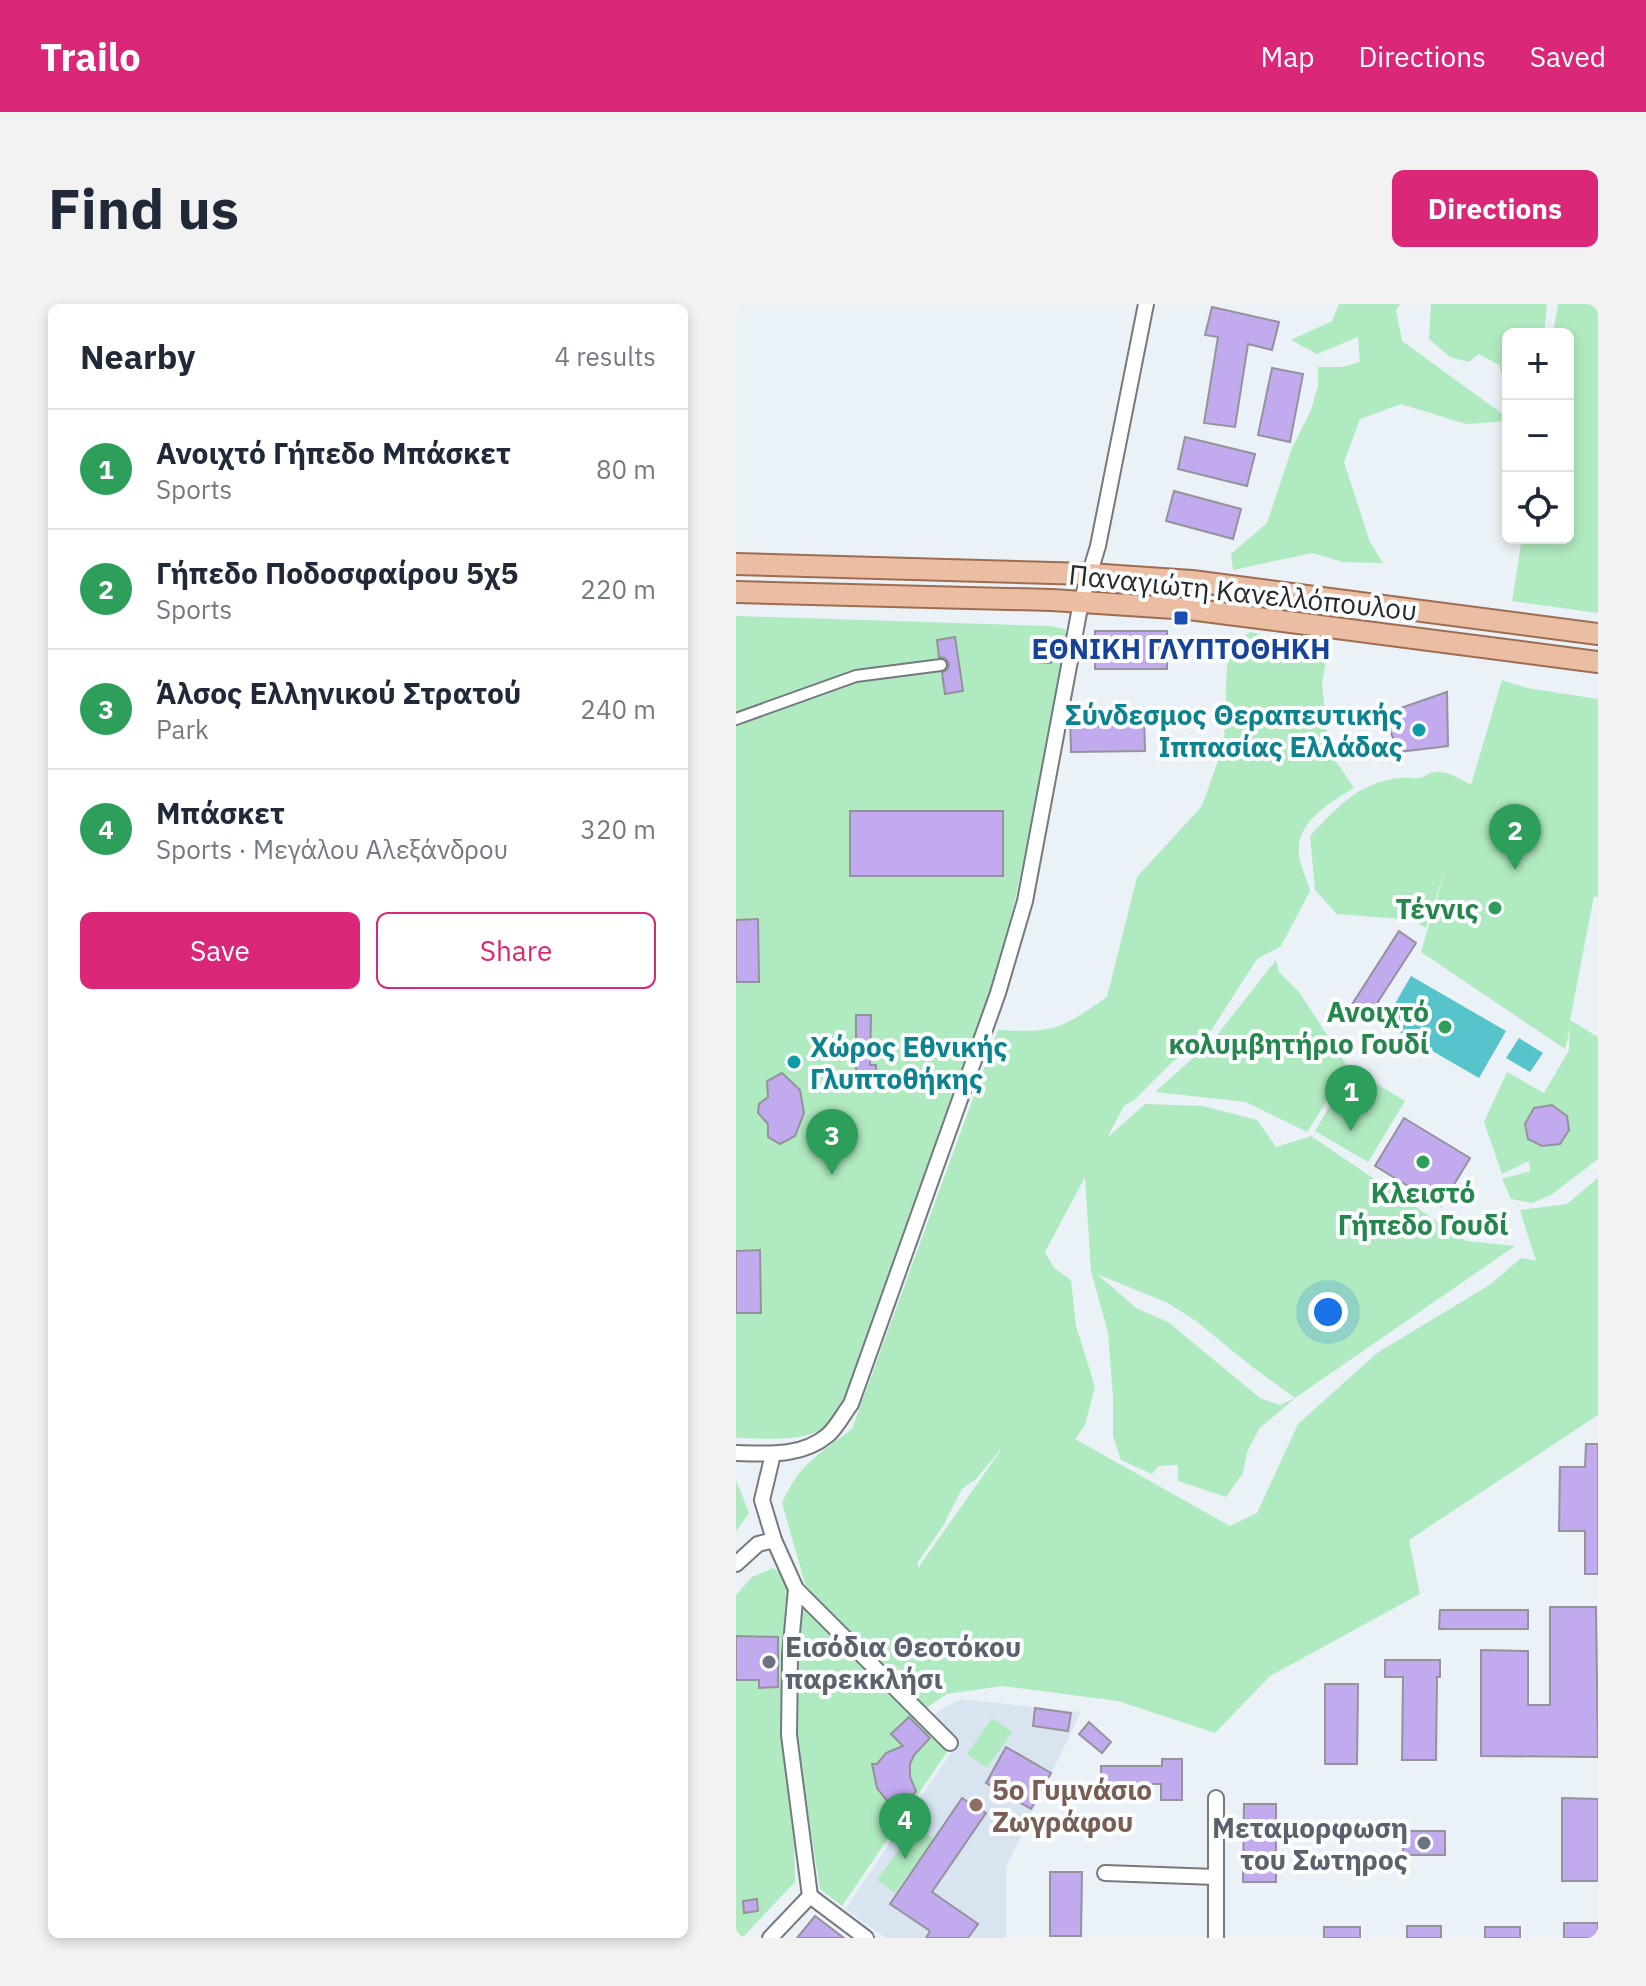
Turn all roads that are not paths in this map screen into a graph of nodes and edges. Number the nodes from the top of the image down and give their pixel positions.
1 (1146, 304) edge
2 (736, 564) edge
3 (1089, 574) junction
4 (736, 592) edge
5 (1081, 602) junction
6 (1598, 634) edge
7 (1598, 662) edge
8 (941, 665) dead end
9 (736, 719) edge
10 (736, 1453) edge
11 (773, 1454) junction
12 (774, 1540) junction
13 (736, 1564) edge
14 (796, 1589) junction
15 (950, 1743) dead end
16 (1216, 1798) dead end
17 (1105, 1873) dead end
18 (1216, 1877) junction
19 (810, 1896) junction
20 (863, 1937) edge
21 (770, 1938) edge
22 (1216, 1938) edge

1 - 3 street
2 - 3 main road, Παναγιώτη Κανελλόπουλου
3 - 5 street
3 - 6 main road, Παναγιώτη Κανελλόπουλου
4 - 5 main road, Παναγιώτη Κανελλόπουλου
5 - 7 main road, Παναγιώτη Κανελλόπουλου
5 - 11 street
8 - 9 street
10 - 11 street
11 - 12 street
12 - 13 street
12 - 14 street
14 - 15 street
14 - 19 street
16 - 18 street
17 - 18 street
18 - 22 street
19 - 20 street
19 - 21 street

